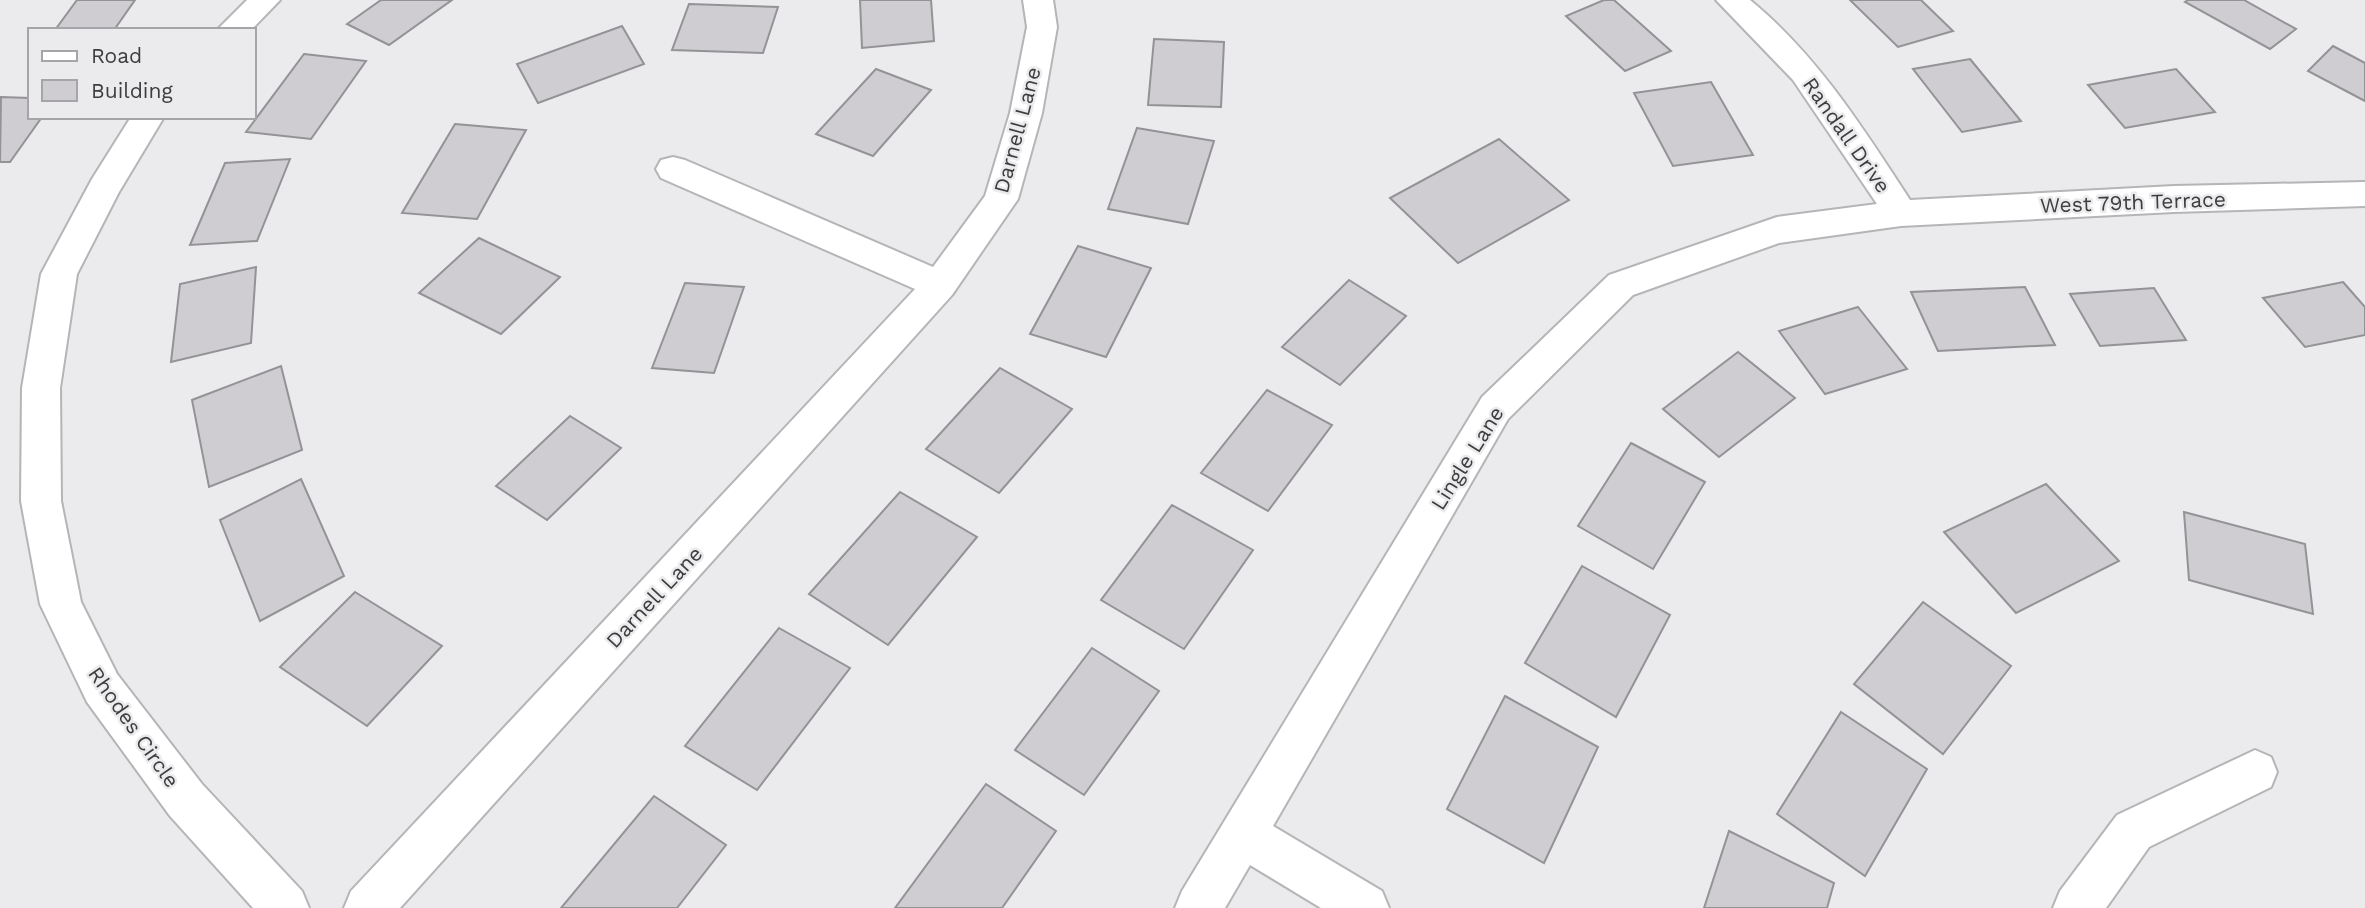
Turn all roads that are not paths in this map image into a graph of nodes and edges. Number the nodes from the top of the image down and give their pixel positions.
1 (265, 0) edge
2 (1038, 0) edge
3 (1731, 0) edge
4 (234, 28) edge
5 (147, 119) edge
6 (673, 169) dead end
7 (2365, 194) edge
8 (1901, 213) junction
9 (940, 285) junction
10 (2255, 772) dead end
11 (1243, 834) junction
12 (285, 908) edge
13 (368, 908) edge
14 (1199, 908) edge
15 (1365, 908) edge
16 (2077, 908) edge

1 - 4 street
2 - 9 street, Darnell Lane
3 - 8 street, Randall Drive
5 - 12 street, Rhodes Circle
6 - 9 street
7 - 8 street, West 79th Terrace
8 - 11 street, Lingle Lane
9 - 13 street, Darnell Lane
10 - 16 street
11 - 14 street, Lingle Lane
11 - 15 street

